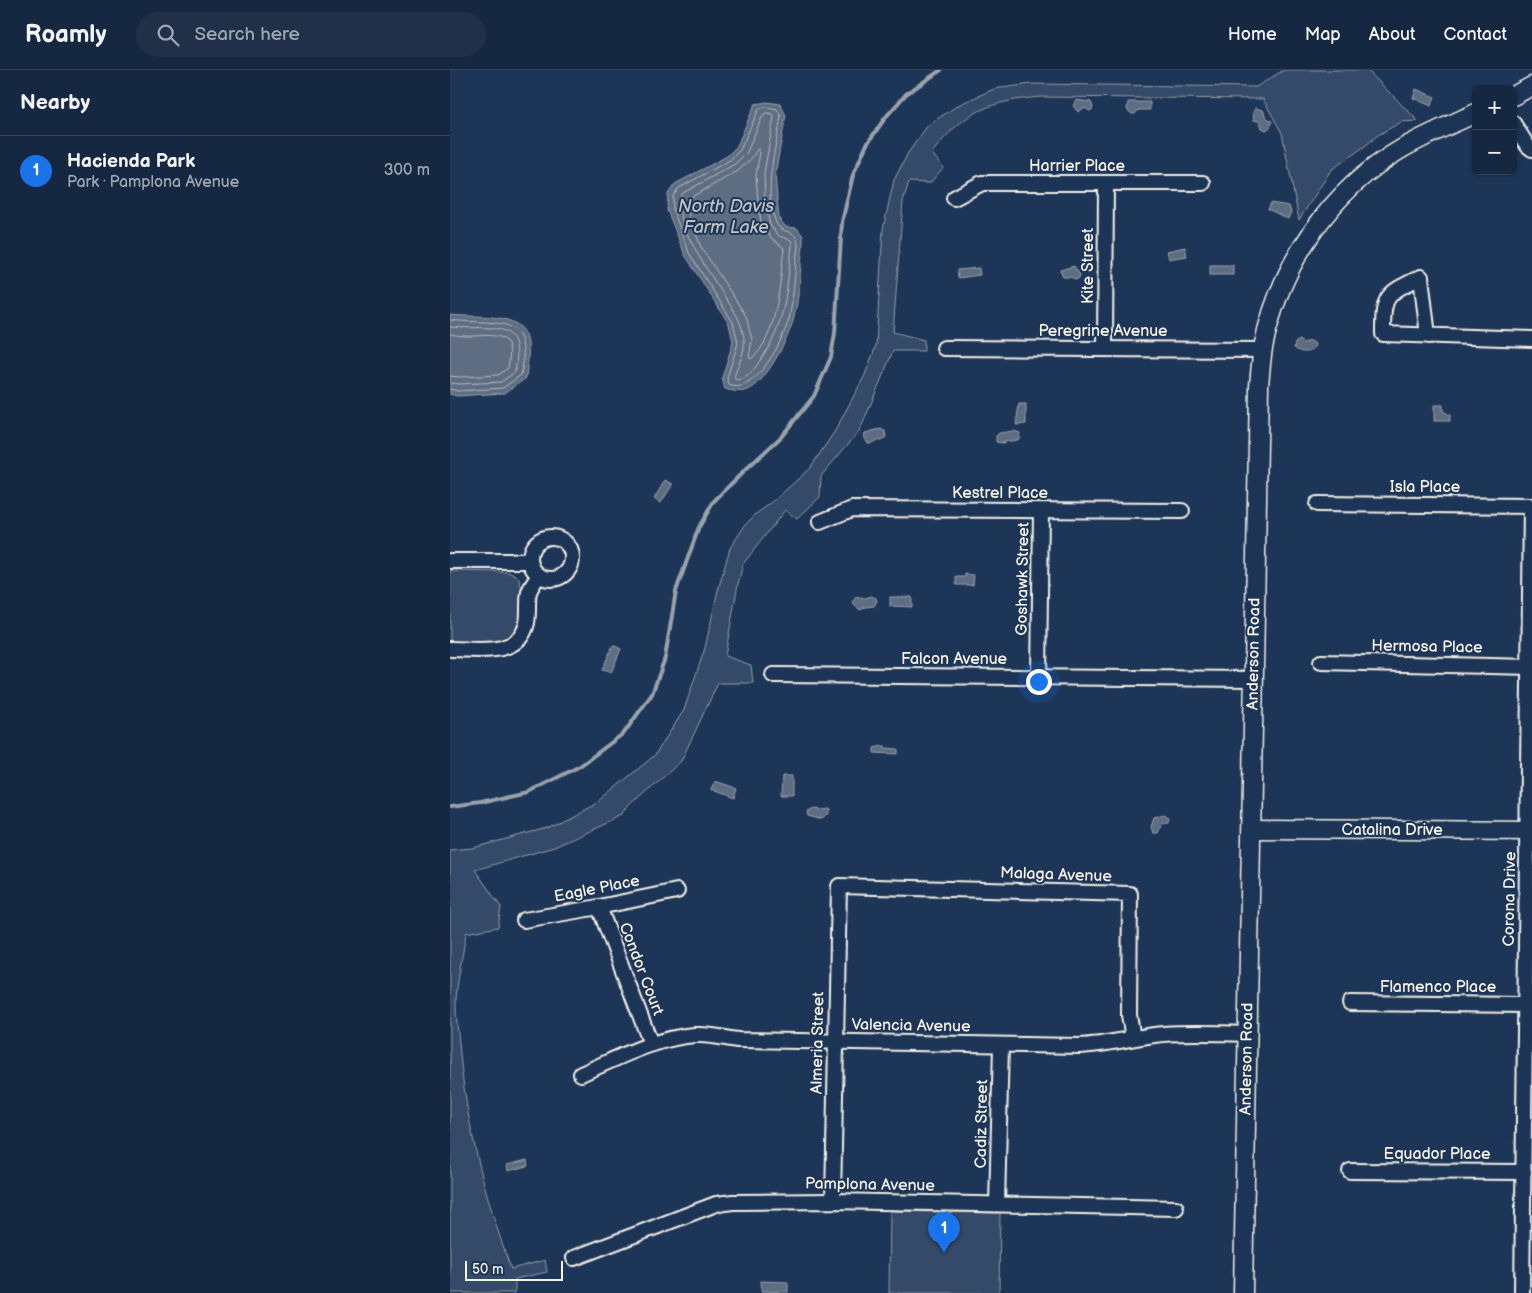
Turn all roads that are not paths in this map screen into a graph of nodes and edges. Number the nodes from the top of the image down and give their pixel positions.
1 (1532, 86) edge
2 (1517, 94) edge
3 (1472, 115) edge
4 (1517, 129) edge
5 (1532, 149) edge
6 (1203, 183) dead end
7 (1106, 184) junction
8 (954, 198) dead end
9 (1428, 336) junction
10 (1532, 339) edge
11 (944, 348) dead end
12 (1105, 348) junction
13 (1263, 350) junction
14 (1317, 504) dead end
15 (1532, 506) edge
16 (1041, 511) junction
17 (1182, 512) dead end
18 (820, 522) dead end
19 (450, 561) edge
20 (530, 561) junction
21 (539, 575) junction
22 (450, 649) edge
23 (1321, 662) dead end
24 (1530, 667) edge
25 (773, 675) dead end
26 (1039, 677) junction
27 (1254, 679) junction
28 (1252, 829) junction
29 (1530, 831) edge
30 (838, 886) joint
31 (677, 891) dead end
32 (599, 907) junction
33 (524, 920) dead end
34 (1350, 1003) dead end
35 (1525, 1005) junction
36 (1247, 1034) junction
37 (1133, 1038) junction
38 (836, 1042) junction
39 (651, 1044) junction
40 (1001, 1045) junction
41 (581, 1074) dead end
42 (1350, 1171) dead end
43 (1524, 1172) junction
44 (833, 1201) junction
45 (997, 1204) junction
46 (1176, 1208) dead end
47 (574, 1258) dead end
48 (1243, 1293) edge
49 (1522, 1293) edge

1 - 2 street
3 - 13 street, Anderson Road
4 - 5 street
6 - 7 street, Harrier Place
7 - 8 street, Harrier Place
7 - 12 street, Kite Street
9 - 9 street
9 - 10 street
11 - 12 street, Peregrine Avenue
12 - 13 street, Peregrine Avenue
13 - 27 street, Anderson Road
14 - 15 street, Isla Place
15 - 24 street, Corona Drive
16 - 17 street, Kestrel Place
16 - 18 street, Kestrel Place
16 - 26 street, Goshawk Street
19 - 20 street
20 - 21 street
20 - 21 street
21 - 22 street
23 - 24 street, Hermosa Place
24 - 29 street, Corona Drive
25 - 26 street, Falcon Avenue
26 - 27 street, Falcon Avenue
27 - 28 street, Anderson Road
28 - 29 street, Catalina Drive
28 - 36 street, Anderson Road
29 - 35 street, Corona Drive
30 - 37 street, Malaga Avenue
30 - 38 street, Almeria Street
31 - 32 street, Eagle Place
32 - 33 street, Eagle Place
32 - 39 street, Condor Court
34 - 35 street, Flamenco Place
35 - 43 street, Corona Drive
36 - 37 street, Valencia Avenue
36 - 48 street, Anderson Road
37 - 40 street, Valencia Avenue
38 - 39 street, Valencia Avenue
38 - 40 street, Valencia Avenue
38 - 44 street, Almeria Street
39 - 41 street, Valencia Avenue
40 - 45 street, Cadiz Street
42 - 43 street, Equador Place
43 - 49 street, Corona Drive
44 - 45 street, Pamplona Avenue
44 - 47 street, Pamplona Avenue
45 - 46 street, Pamplona Avenue

